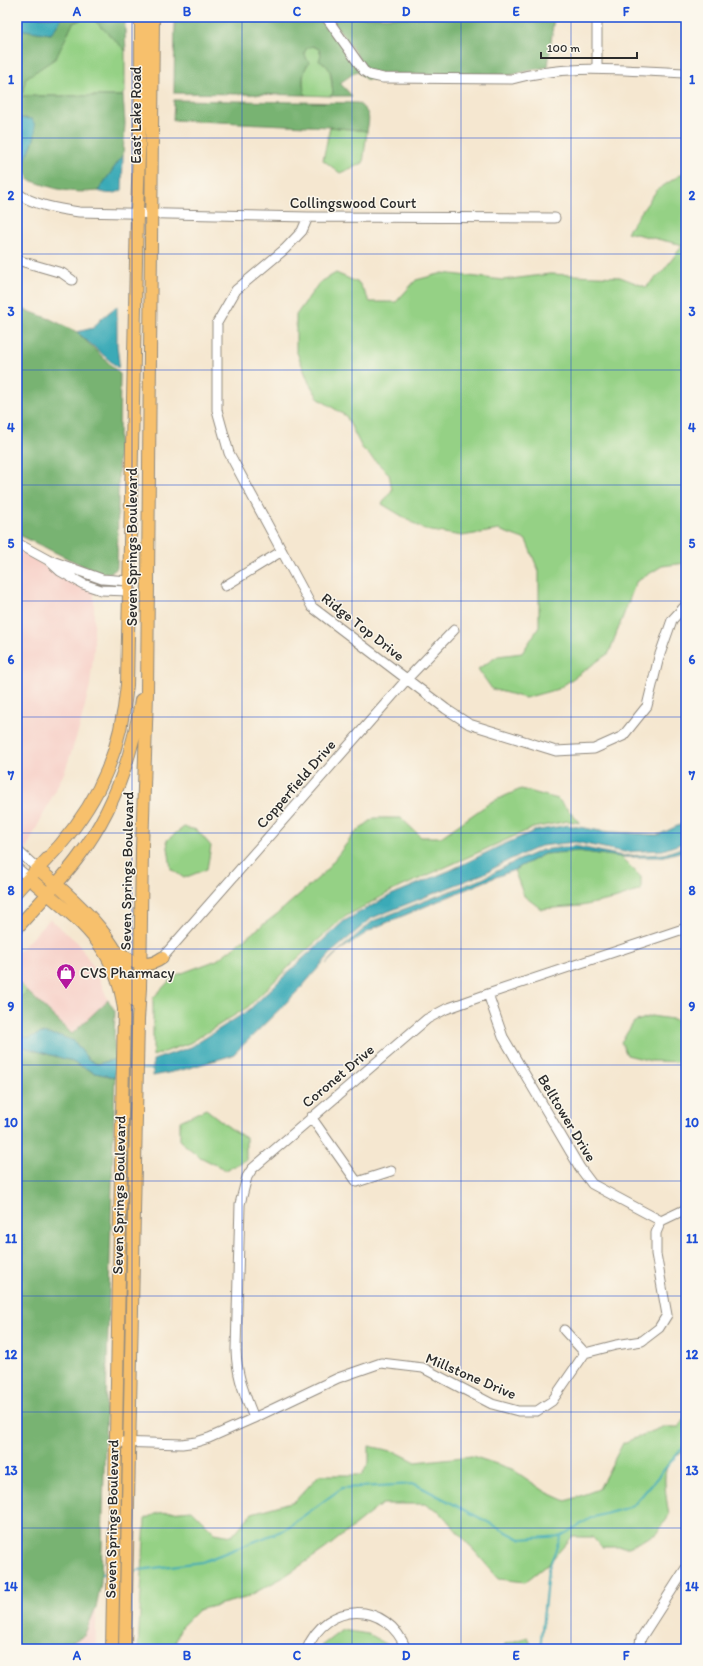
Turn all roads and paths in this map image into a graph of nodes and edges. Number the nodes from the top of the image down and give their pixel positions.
1 (141, 17) edge
2 (152, 17) edge
3 (326, 17) edge
4 (597, 17) edge
5 (597, 69) junction
6 (686, 73) edge
7 (146, 96) junction
8 (17, 193) edge
9 (137, 213) junction
10 (151, 214) junction
11 (308, 217) junction
12 (555, 218) dead end
13 (17, 260) edge
14 (72, 280) dead end
15 (147, 543) junction
16 (17, 544) edge
17 (282, 551) junction
18 (128, 586) junction
19 (225, 586) dead end
20 (686, 605) edge
21 (454, 630) dead end
22 (408, 678) junction
23 (17, 850) edge
24 (17, 868) edge
25 (38, 869) junction
26 (29, 878) junction
27 (56, 884) junction
28 (17, 891) edge
29 (47, 894) junction
30 (17, 928) edge
31 (686, 928) edge
32 (116, 950) junction
33 (162, 958) junction
34 (141, 964) junction
35 (140, 988) junction
36 (488, 994) junction
37 (138, 1019) junction
38 (311, 1117) junction
39 (391, 1171) dead end
40 (686, 1209) edge
41 (661, 1221) junction
42 (564, 1330) dead end
43 (585, 1352) junction
44 (254, 1418) junction
45 (123, 1442) junction
46 (686, 1568) edge
47 (114, 1576) junction
48 (112, 1649) edge
49 (118, 1649) edge
50 (126, 1649) edge
51 (306, 1649) edge
52 (406, 1649) edge
53 (639, 1649) edge

1 - 7 main road, East Lake Road
2 - 7 main road, East Lake Road
3 - 5 street
4 - 5 street
5 - 6 street
7 - 9 main road, East Lake Road
7 - 10 main road, East Lake Road
8 - 9 street, Collingswood Court
9 - 10 street, Collingswood Court
9 - 18 main road, Seven Springs Boulevard
10 - 11 street, Collingswood Court
10 - 15 main road, Seven Springs Boulevard
11 - 12 street, Collingswood Court
11 - 17 street, Ridge Top Drive
13 - 14 street
15 - 27 main road
15 - 34 main road, Seven Springs Boulevard
16 - 18 street
17 - 19 street
17 - 22 street, Ridge Top Drive
18 - 25 main road, Seven Springs Boulevard
20 - 22 street, Ridge Top Drive
21 - 22 street, Copperfield Drive
22 - 33 street, Copperfield Drive
23 - 25 street
24 - 26 street
25 - 26 main road, Seven Springs Boulevard
25 - 27 main road
26 - 28 main road, Seven Springs Boulevard
26 - 29 main road, Seven Springs Boulevard
27 - 29 main road
27 - 32 main road
29 - 30 main road
29 - 45 main road, Seven Springs Boulevard
31 - 36 street, Coronet Drive
32 - 34 main road
32 - 37 main road
33 - 34 main road
33 - 35 main road
34 - 35 main road, Seven Springs Boulevard
35 - 37 main road, Seven Springs Boulevard
36 - 38 street, Coronet Drive
36 - 41 street, Belltower Drive
37 - 45 main road, Seven Springs Boulevard
38 - 39 street
38 - 44 street, Coronet Drive
40 - 41 street
41 - 43 street
42 - 43 street
43 - 44 street, Millstone Drive
44 - 45 street, Millstone Drive
45 - 47 main road, Seven Springs Boulevard
45 - 50 main road, Seven Springs Boulevard
46 - 53 street
47 - 48 main road, Seven Springs Boulevard
47 - 49 main road
51 - 52 street

